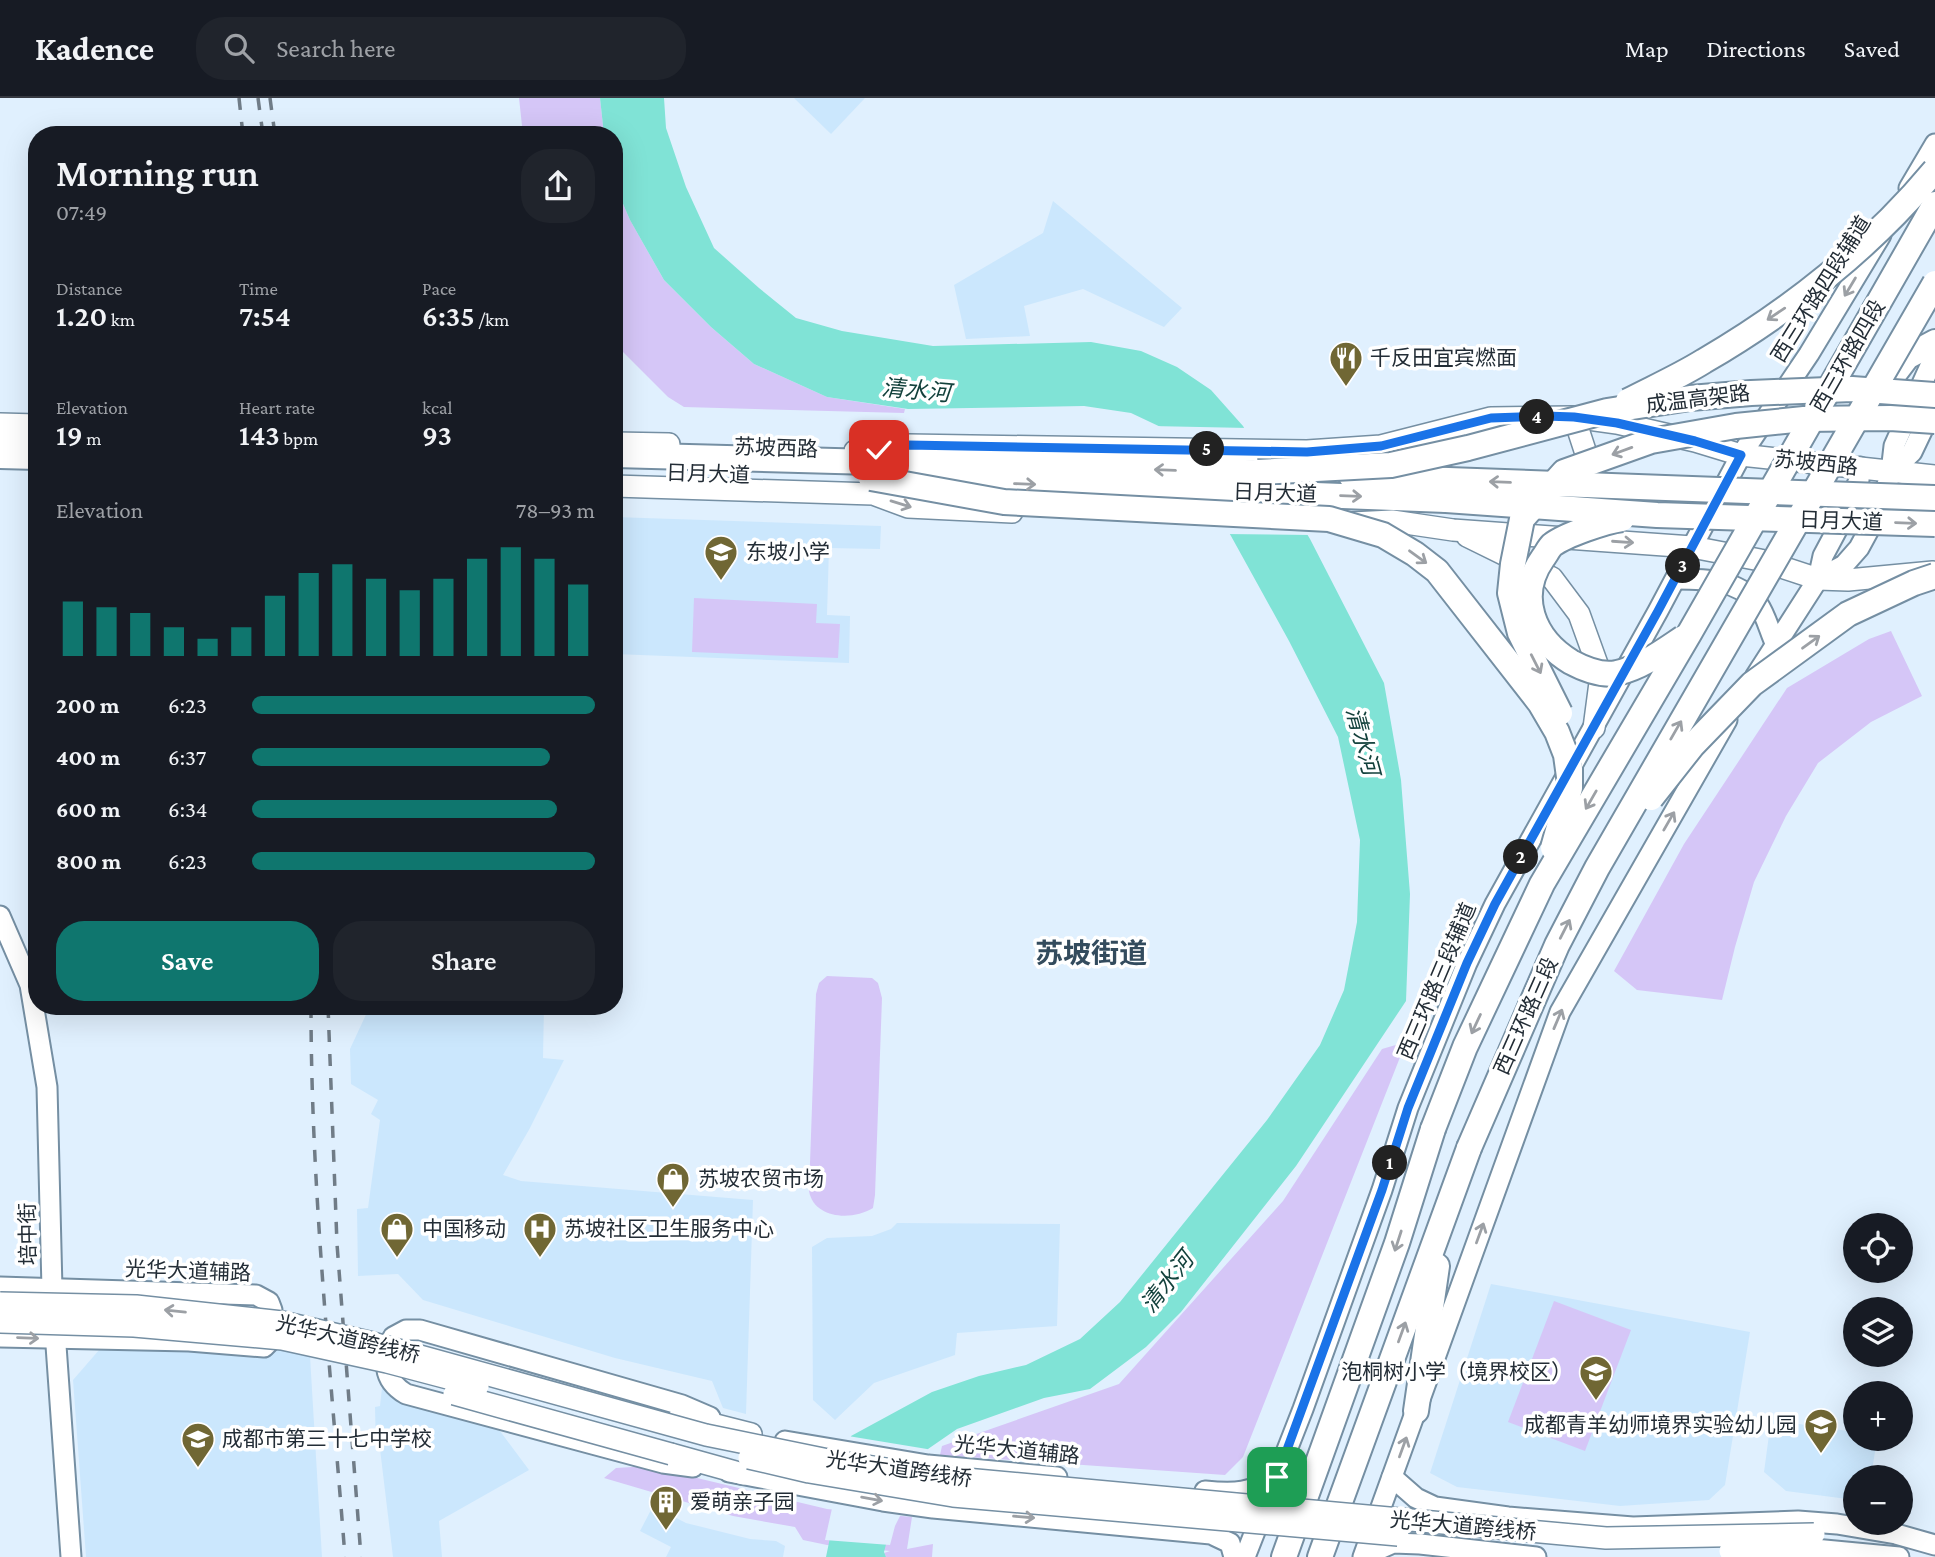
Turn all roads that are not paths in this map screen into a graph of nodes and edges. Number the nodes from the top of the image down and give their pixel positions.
1 (1935, 144) edge
2 (1935, 170) edge
3 (1935, 204) edge
4 (1935, 283) edge
5 (1935, 342) edge
6 (1935, 355) edge
7 (1935, 395) edge
8 (1935, 404) edge
9 (1607, 411) junction
10 (1574, 417) junction
11 (1935, 421) edge
12 (0, 424) edge
13 (28, 425) edge
14 (0, 437) edge
15 (28, 438) edge
16 (1844, 439) junction
17 (623, 443) edge
18 (623, 455) edge
19 (1741, 455) junction
20 (0, 456) edge
21 (28, 457) edge
22 (1860, 467) junction
23 (0, 468) edge
24 (28, 468) edge
25 (623, 471) edge
26 (1258, 472) junction
27 (1891, 472) junction
28 (1935, 476) edge
29 (871, 478) junction
30 (623, 486) edge
31 (1935, 498) edge
32 (1761, 508) joint
33 (1804, 509) joint
34 (1657, 514) junction
35 (1935, 524) edge
36 (1452, 530) junction
37 (1692, 547) junction
38 (1935, 574) edge
39 (1676, 579) junction
40 (1818, 579) junction
41 (1689, 634) junction
42 (1776, 645) junction
43 (1594, 728) junction
44 (1570, 785) junction
45 (1597, 868) junction
46 (1542, 884) junction
47 (0, 916) edge
48 (28, 980) edge
49 (35, 1015) edge
50 (1445, 1213) junction
51 (0, 1287) edge
52 (52, 1289) junction
53 (0, 1303) edge
54 (211, 1314) junction
55 (0, 1322) edge
56 (0, 1337) edge
57 (55, 1338) junction
58 (282, 1339) junction
59 (1416, 1411) junction
60 (751, 1434) junction
61 (743, 1474) junction
62 (1277, 1477) junction
63 (1392, 1477) junction
64 (1434, 1507) junction
65 (1814, 1542) junction
66 (1420, 1544) junction
67 (1935, 1547) edge
68 (1363, 1556) edge
69 (71, 1557) edge
70 (1234, 1557) edge
71 (1245, 1557) edge
72 (1284, 1557) edge
73 (1320, 1557) edge
74 (1536, 1557) edge
75 (1899, 1557) edge

1 -> 19 main road, 西三环路四段辅道
2 -> 9 highway, bridge
3 - 32 highway, 西三环路四段, bridge
4 - 16 highway, 西三环路四段, bridge
5 - 16 highway, bridge
6 - 27 main road
7 - 9 highway, 成温高架路, bridge
8 - 27 main road
9 - 26 highway, 成温高架路, bridge
10 - 17 main road, 苏坡西路
10 - 19 main road, 苏坡西路
10 - 36 main road
11 -> 44 highway, bridge
12 - 13 main road
14 - 15 highway
16 - 33 highway, 西三环路四段, bridge
26 -> 18 highway, 日月大道
19 - 22 main road, 苏坡西路
19 - 37 main road, 西三环路三段辅道
20 - 21 highway
22 - 27 main road, 苏坡西路
22 - 40 main road
23 - 24 main road
25 - 29 highway, 日月大道
31 -> 26 highway, bridge
27 - 28 main road, 苏坡西路
27 - 40 main road
29 -> 34 highway, 日月大道, bridge
29 -> 44 highway, bridge
30 -> 36 main road, 苏坡西路
32 - 41 highway, 西三环路三段, bridge
45 -> 33 highway, 西三环路三段, bridge
34 -> 35 highway, 日月大道, bridge
34 - 41 highway, bridge
36 -> 37 main road, 苏坡西路
36 - 43 main road
37 - 39 main road, 西三环路三段辅道
37 - 40 main road, 苏坡西路
38 - 40 main road, 苏坡西路
45 -> 38 highway, bridge
39 - 42 main road
39 - 43 main road, 西三环路三段辅道
40 - 42 main road
41 -> 46 highway, 西三环路三段, bridge
59 -> 42 main road
43 - 62 main road, 西三环路三段辅道
44 - 46 highway, bridge
50 -> 45 highway, 西三环路三段, bridge
46 -> 72 highway, 西三环路三段, bridge
47 - 48 main road, 培中街
49 - 52 main road, 培中街
50 - 59 highway
73 -> 50 highway, 西三环路三段
51 - 52 main road, 光华大道辅路
52 - 57 main road, 培中街
52 - 57 main road, 光华大道辅路
54 -> 53 main road, 光华大道跨线桥, bridge
54 - 60 main road, bridge
54 - 65 main road, 光华大道跨线桥, bridge
55 - 58 main road, 光华大道跨线桥, bridge
56 -> 57 main road, 光华大道辅路
57 - 69 main road, 培中街
58 - 61 main road, bridge
58 - 65 main road, 光华大道跨线桥, bridge
63 -> 59 main road
60 - 61 main road, 光华大道辅路
60 - 62 main road, 光华大道辅路
61 -> 70 main road
62 - 71 main road, 西三环路三段辅道
63 - 64 main road
63 - 68 main road
64 - 66 main road
64 - 67 main road
65 - 67 main road
65 - 75 main road
66 - 68 main road
66 - 74 main road

